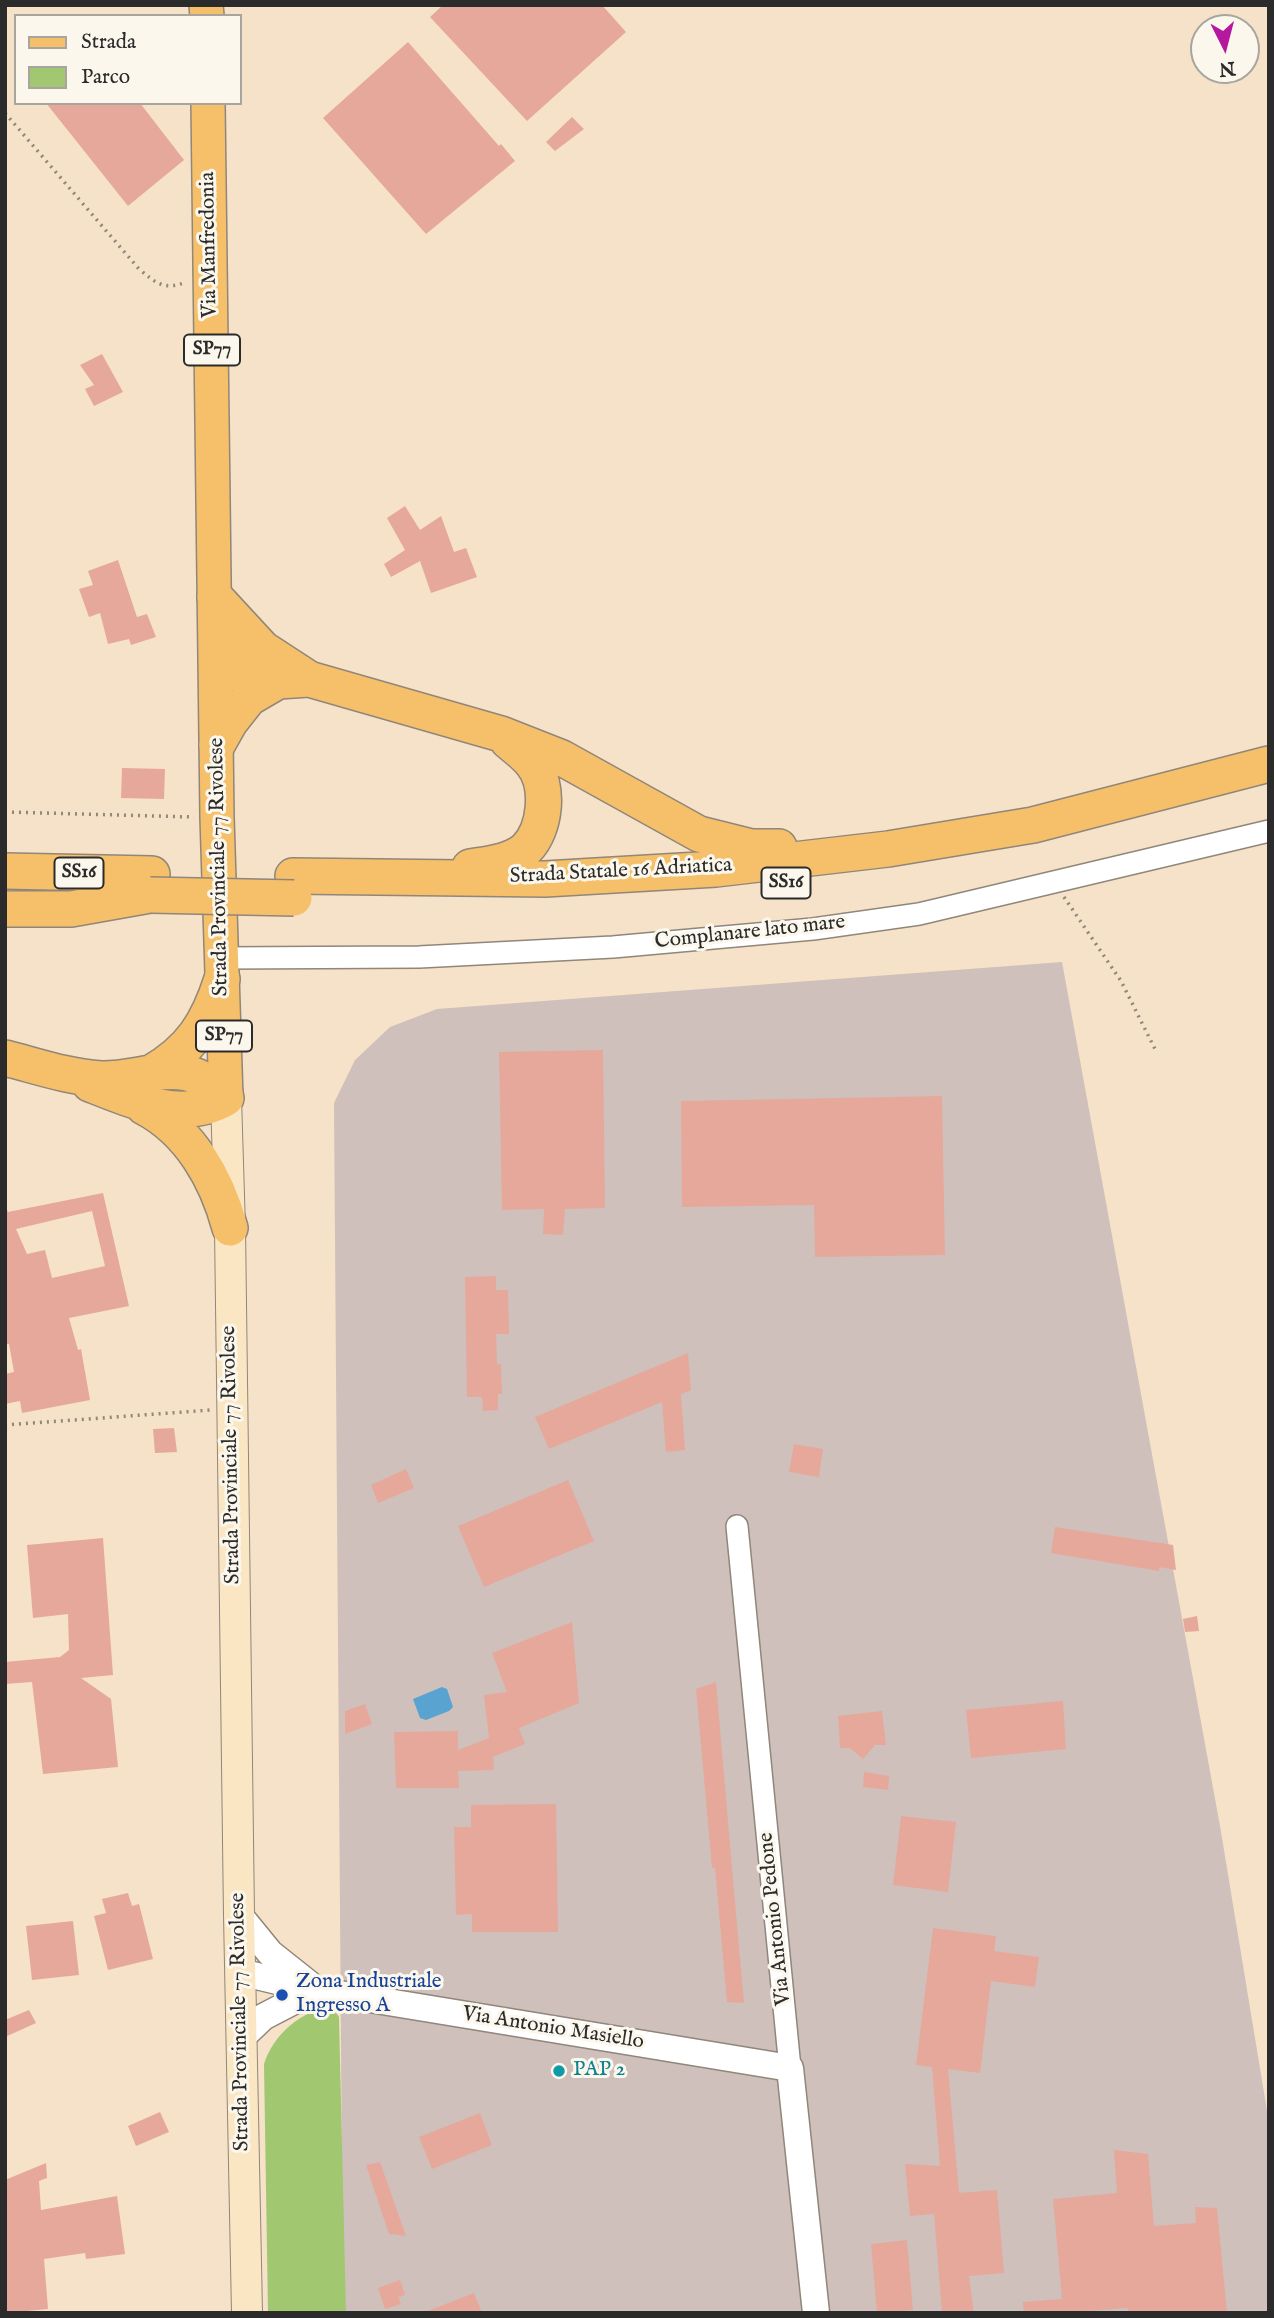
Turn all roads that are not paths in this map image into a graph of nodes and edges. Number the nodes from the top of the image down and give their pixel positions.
1 (208, 105) edge
2 (215, 597) junction
3 (263, 649) junction
4 (217, 658) junction
5 (293, 680) junction
6 (501, 734) junction
7 (217, 745) junction
8 (1269, 764) edge
9 (1269, 787) edge
10 (1269, 831) edge
11 (888, 849) junction
12 (5, 872) edge
13 (394, 878) junction
14 (151, 885) junction
15 (294, 887) junction
16 (5, 892) edge
17 (5, 909) edge
18 (222, 968) junction
19 (5, 1058) edge
20 (55, 1070) junction
21 (151, 1073) junction
22 (226, 1096) junction
23 (122, 1097) junction
24 (230, 1228) junction
25 (737, 1525) dead end
26 (239, 1915) junction
27 (240, 1985) junction
28 (315, 1990) junction
29 (242, 2037) junction
30 (790, 2068) junction
31 (247, 2313) edge
32 (816, 2313) edge

1 - 2 main road, Via Manfredonia / SP77
2 - 3 highway
2 - 4 main road, Strada Provinciale 77 Rivolese / SP77
3 - 4 highway
3 - 5 highway
4 - 5 highway
4 - 7 main road, Strada Provinciale 77 Rivolese / SP77
5 - 6 highway
5 - 7 highway
6 - 11 highway
6 - 13 highway
7 - 18 main road, Strada Provinciale 77 Rivolese / SP77
8 - 11 highway, Strada Statale 16 Adriatica / SS16
9 - 15 highway, Strada Statale 16 Adriatica / SS16
10 - 18 street, Complanare lato mare
11 - 13 highway, Strada Statale 16 Adriatica / SS16
12 - 14 highway, Strada Statale 16 Adriatica / SS16
13 - 15 highway, Strada Statale 16 Adriatica / SS16
14 - 15 highway, Strada Statale 16 Adriatica / SS16, bridge
14 - 16 highway, Strada Statale 16 Adriatica / SS16
14 - 17 highway
18 - 21 highway
18 - 22 main road, Strada Provinciale 77 Rivolese / SP77
19 - 20 highway
20 - 21 highway
20 - 23 highway
21 - 22 highway
22 - 23 highway
22 - 24 main road, Strada Provinciale 77 Rivolese / SP77
23 - 24 highway
24 - 26 main road, Strada Provinciale 77 Rivolese / SP77
25 - 30 street, Via Antonio Pedone
26 - 27 main road, Strada Provinciale 77 Rivolese / SP77
26 - 28 street
27 - 28 street
27 - 29 main road, Strada Provinciale 77 Rivolese / SP77
28 - 29 street
28 - 30 street, Via Antonio Masiello
29 - 31 main road, Strada Provinciale 77 Rivolese / SP77
30 - 32 street, Via Antonio Pedone

